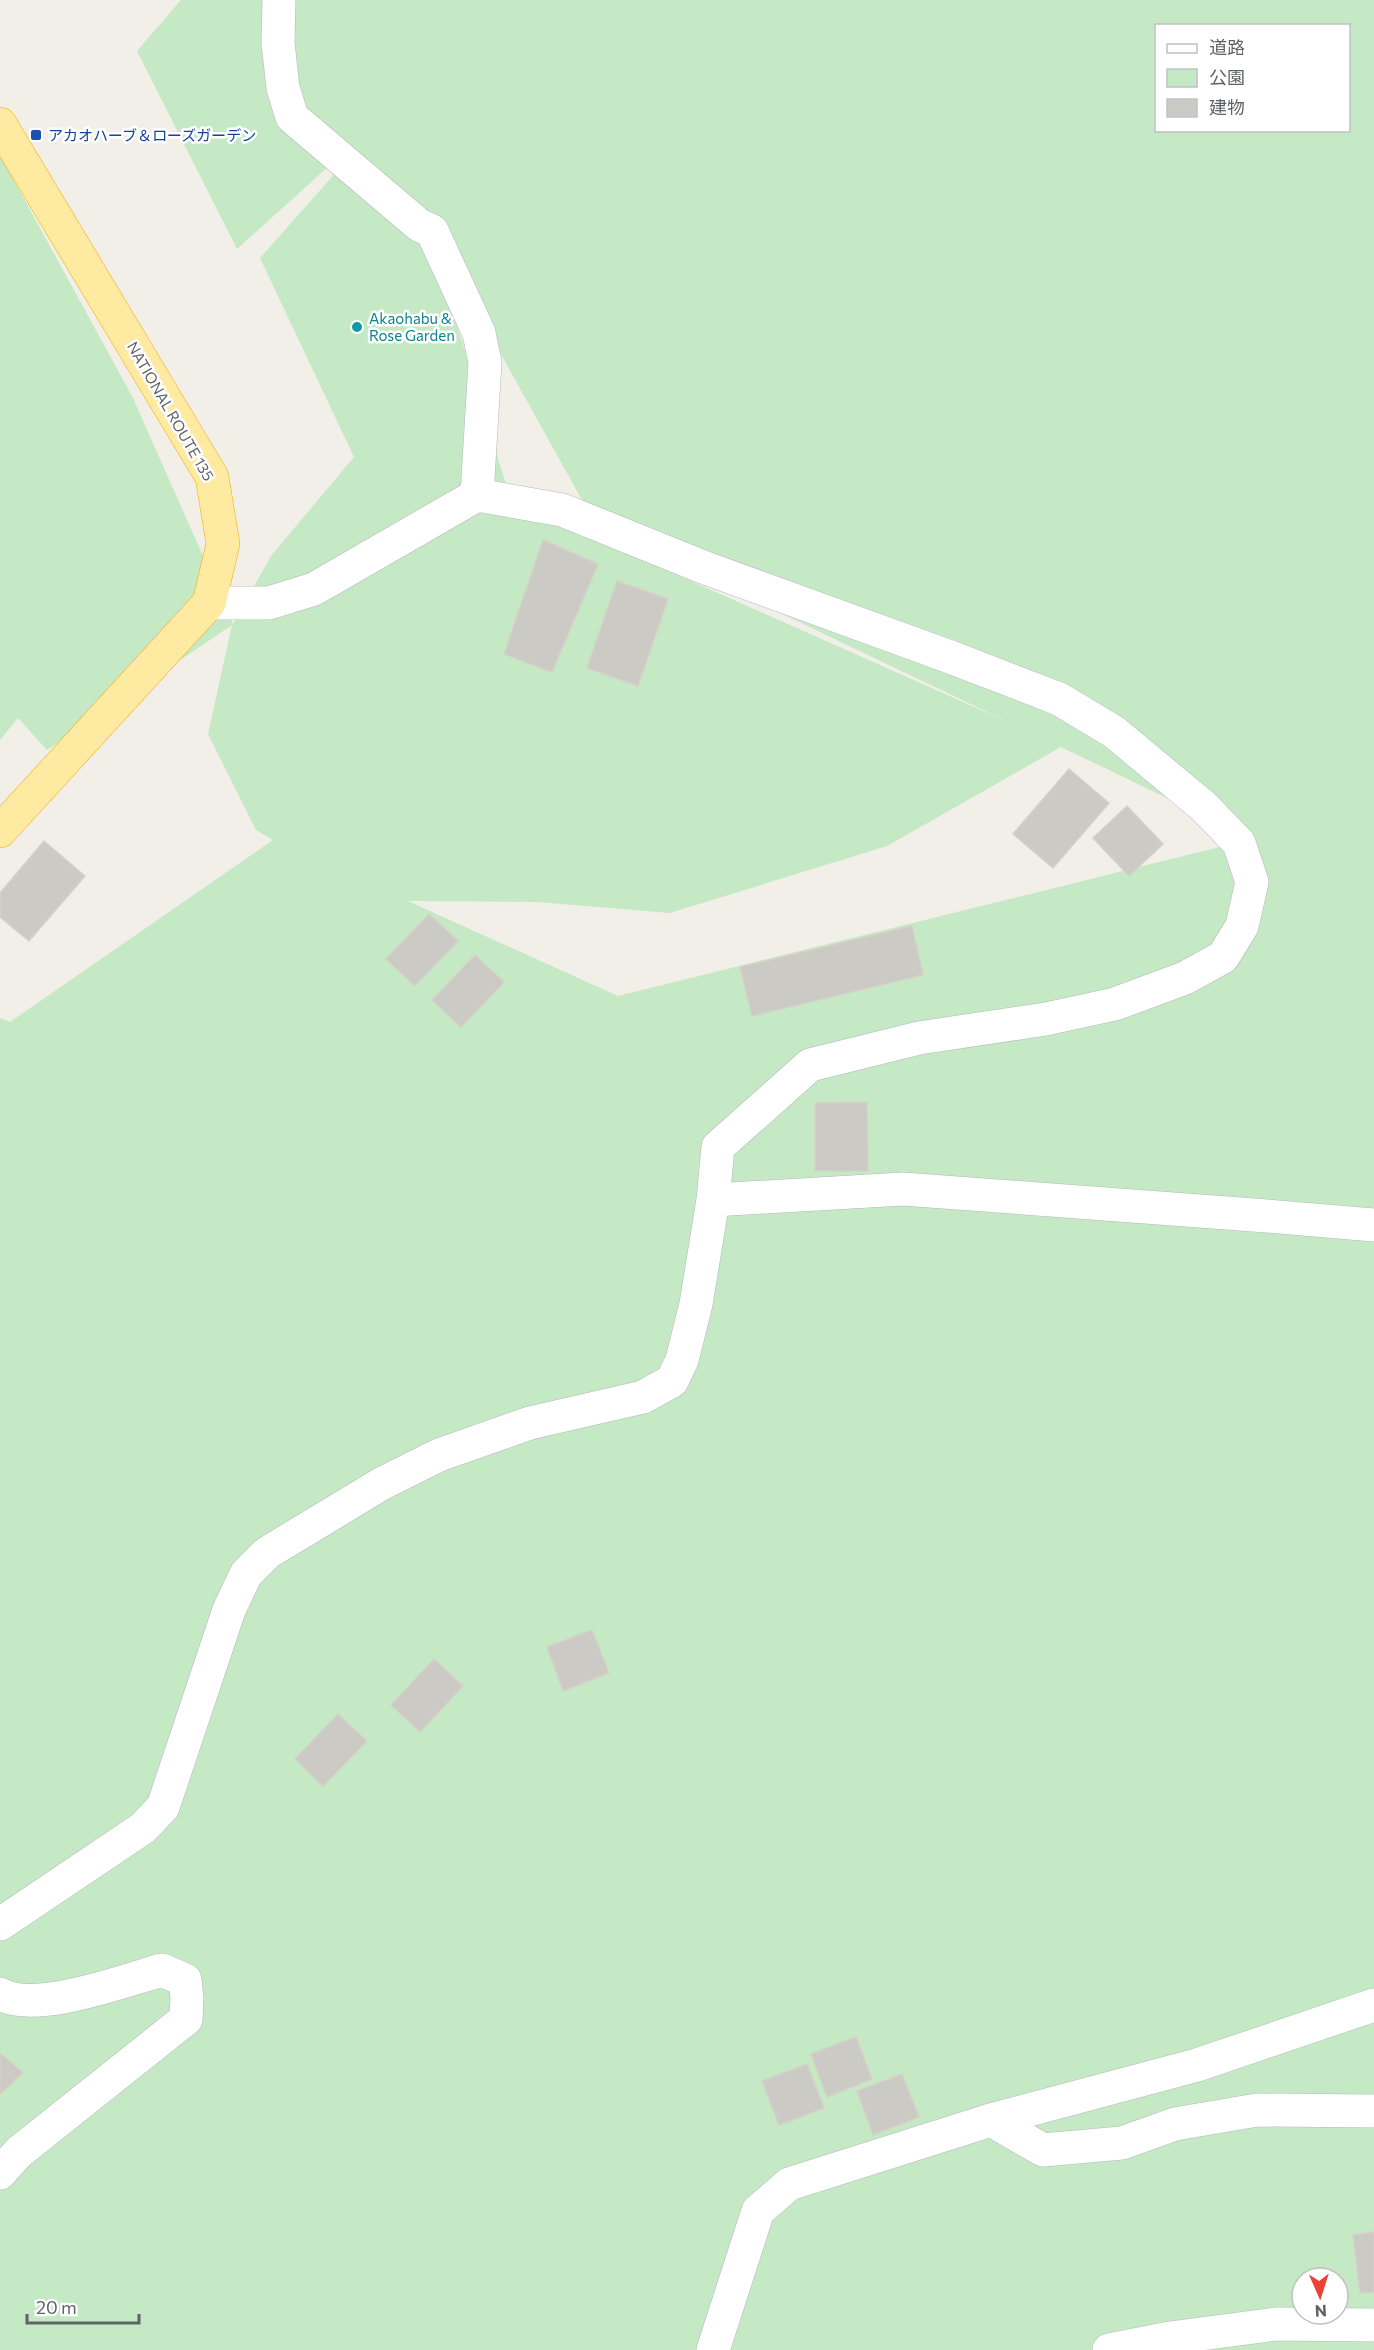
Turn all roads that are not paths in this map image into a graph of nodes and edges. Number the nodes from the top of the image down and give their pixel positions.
1 (279, 0) edge
2 (0, 123) edge
3 (477, 495) junction
4 (209, 603) junction
5 (0, 831) edge
6 (713, 1200) junction
7 (1374, 1226) edge
8 (0, 1924) edge
9 (0, 1994) edge
10 (1374, 2005) edge
11 (1374, 2111) edge
12 (991, 2120) junction
13 (0, 2173) edge
14 (1374, 2325) edge
15 (713, 2350) edge
16 (1108, 2350) edge

1 - 3 street
2 - 4 highway, NATIONAL ROUTE 135
3 - 4 street
3 - 6 street
4 - 5 highway, NATIONAL ROUTE 135
6 - 7 street
6 - 8 street
9 - 13 street
10 - 12 street
11 - 12 street
12 - 15 street
14 - 16 street

